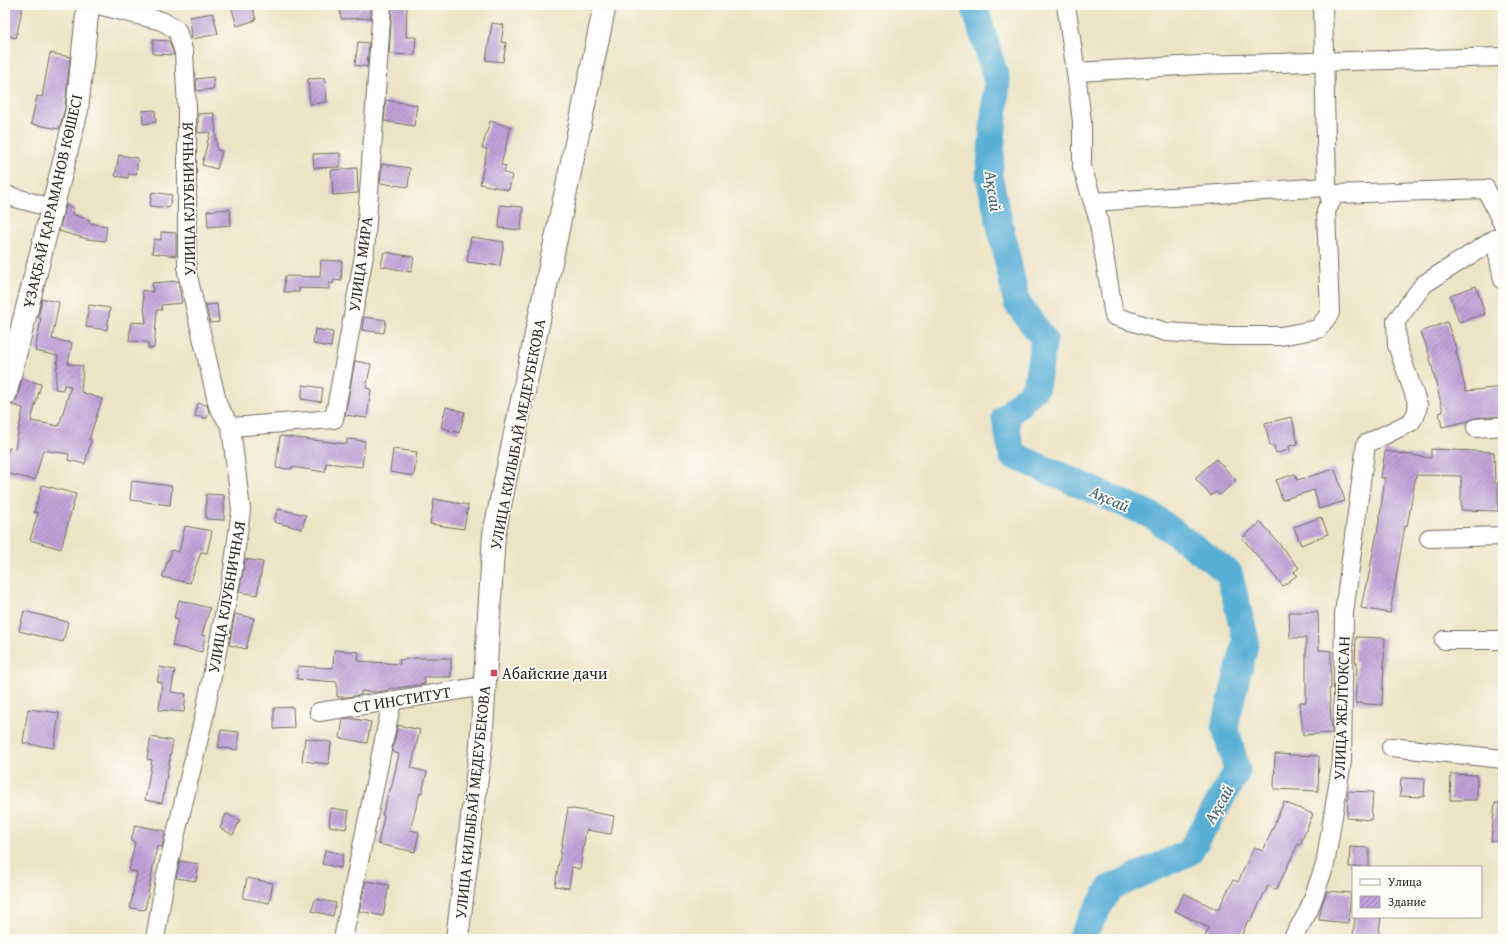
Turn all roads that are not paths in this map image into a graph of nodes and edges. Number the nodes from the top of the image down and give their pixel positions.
1 (88, 5) edge
2 (98, 5) edge
3 (382, 5) edge
4 (605, 5) edge
5 (1066, 5) edge
6 (1323, 5) edge
7 (1503, 57) edge
8 (1325, 61) junction
9 (1076, 72) junction
10 (5, 195) edge
11 (1329, 195) junction
12 (1093, 202) junction
13 (52, 208) junction
14 (1500, 234) edge
15 (1503, 280) edge
16 (5, 395) edge
17 (1503, 426) edge
18 (231, 427) junction
19 (1476, 428) dead end
20 (1503, 536) edge
21 (1429, 538) dead end
22 (1444, 640) dead end
23 (1503, 640) edge
24 (485, 686) junction
25 (392, 701) junction
26 (319, 712) dead end
27 (1391, 747) dead end
28 (1503, 760) edge
29 (154, 939) edge
30 (343, 939) edge
31 (457, 939) edge
32 (1292, 939) edge

1 - 13 main road, ҰЗАҚБАЙ ҚАРАМАНОВ КӨШЕСІ
2 - 18 street, УЛИЦА КЛУБНИЧНАЯ
3 - 18 street, УЛИЦА МИРА
4 - 24 main road, УЛИЦА КИЛЫБАЙ МЕДЕУБЕКОВА
5 - 9 street
6 - 8 street
7 - 8 street
8 - 9 street
8 - 11 street
9 - 12 street
10 - 13 street
11 - 12 street
11 - 12 street
11 - 14 street
13 - 16 main road, ҰЗАҚБАЙ ҚАРАМАНОВ КӨШЕСІ
14 - 15 street
14 - 32 street, УЛИЦА ЖЕЛТОКСАН
17 - 19 street
18 - 29 street, УЛИЦА КЛУБНИЧНАЯ
20 - 21 street
22 - 23 street
24 - 25 street, СТ ИНСТИТУТ
24 - 31 main road, УЛИЦА КИЛЫБАЙ МЕДЕУБЕКОВА
25 - 26 street, СТ ИНСТИТУТ
25 - 30 street
27 - 28 street

